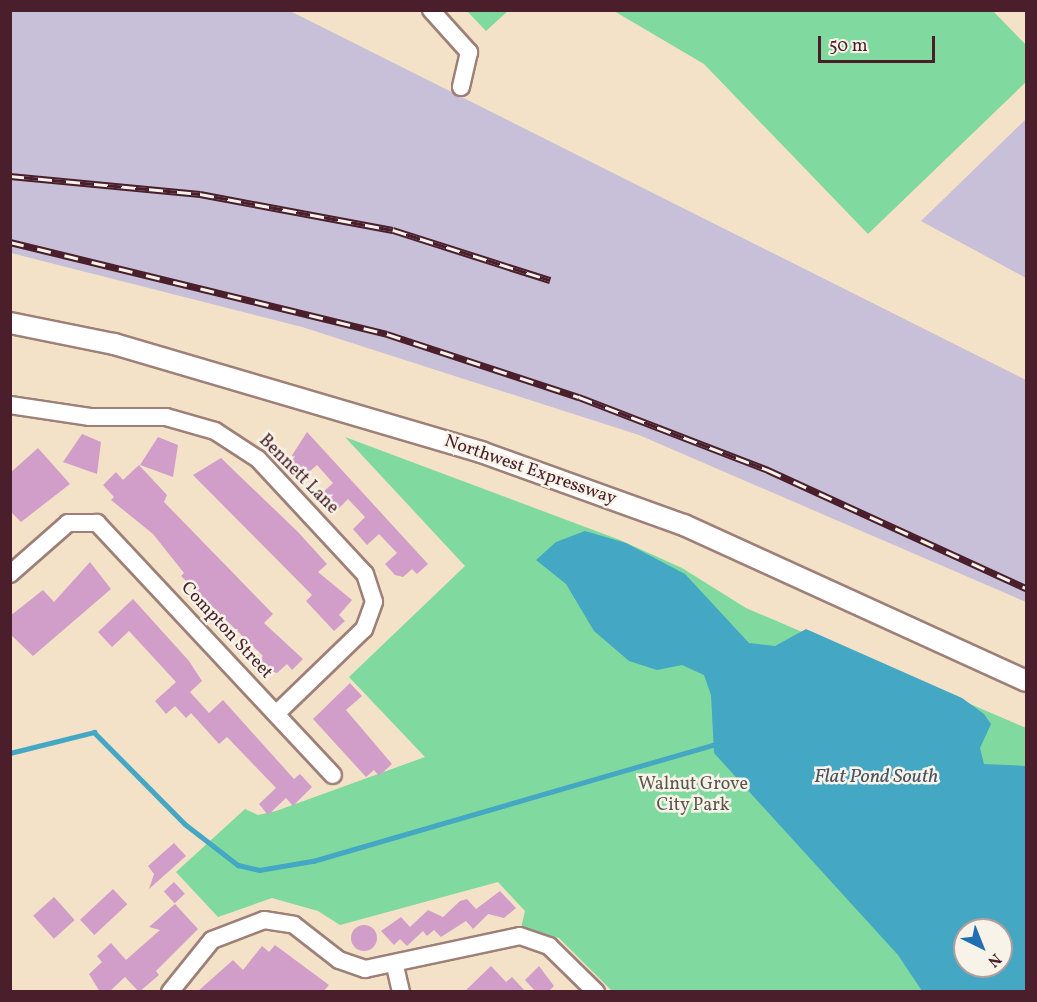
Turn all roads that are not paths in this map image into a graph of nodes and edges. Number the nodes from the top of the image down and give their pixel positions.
1 (431, 10) edge
2 (460, 87) dead end
3 (10, 323) edge
4 (10, 405) edge
5 (10, 574) edge
6 (1026, 681) edge
7 (276, 714) junction
8 (333, 775) dead end
9 (395, 966) junction
10 (174, 989) edge
11 (593, 989) edge
12 (401, 992) edge

1 - 2 street
3 - 6 main road, Northwest Expressway
4 - 7 street, Bennett Lane
5 - 7 street, Compton Street
7 - 8 street, Compton Street
9 - 10 street
9 - 11 street
9 - 12 street

